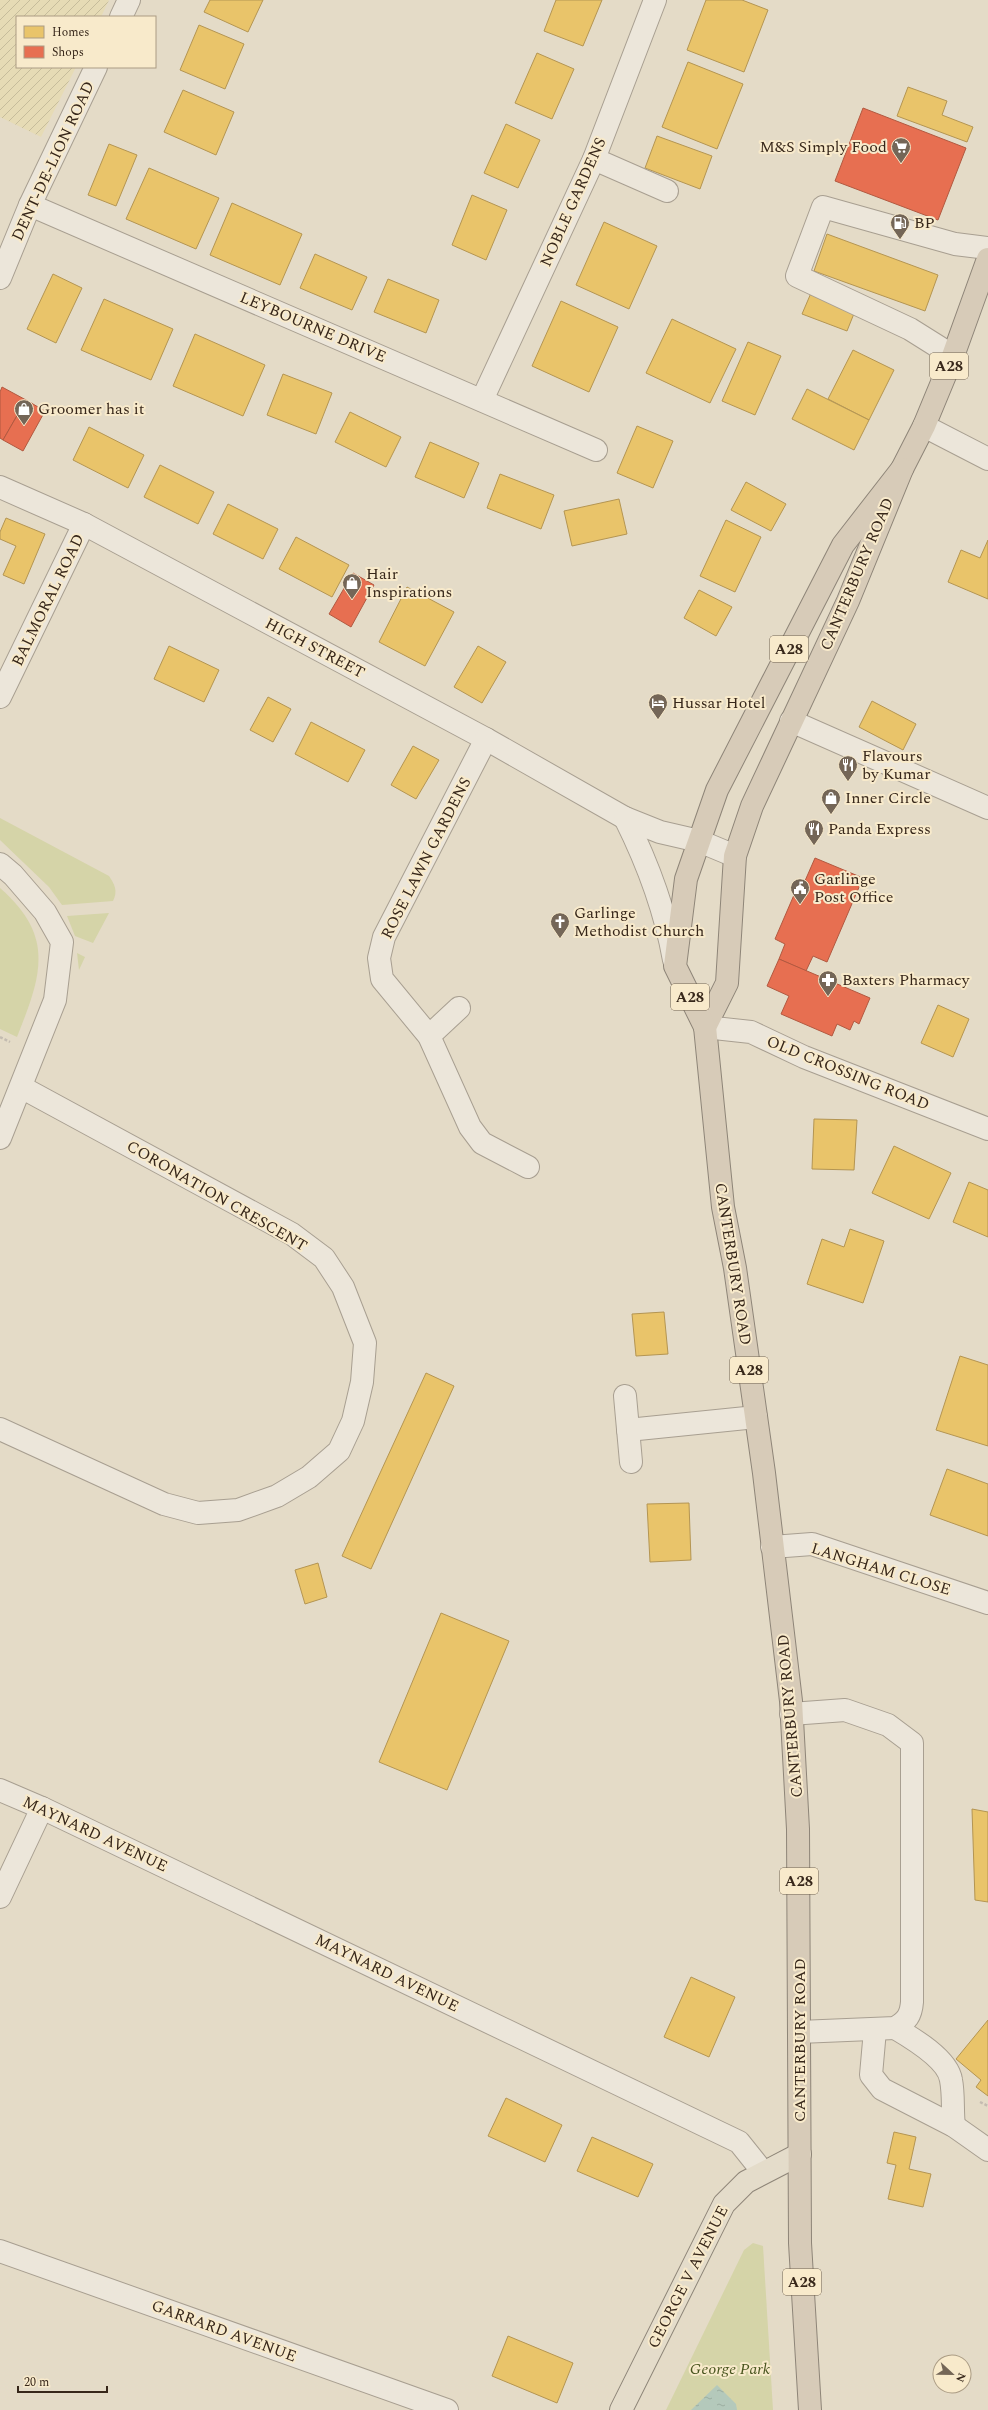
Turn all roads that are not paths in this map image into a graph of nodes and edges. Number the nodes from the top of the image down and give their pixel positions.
1 (129, 0) edge
2 (655, 0) edge
3 (121, 16) edge
4 (96, 68) edge
5 (594, 159) junction
6 (666, 191) dead end
7 (30, 205) junction
8 (988, 248) edge
9 (988, 259) edge
10 (0, 278) edge
11 (953, 356) junction
12 (482, 400) junction
13 (924, 426) junction
14 (596, 450) dead end
15 (988, 459) edge
16 (902, 469) junction
17 (0, 487) edge
18 (84, 524) junction
19 (0, 698) edge
20 (791, 721) junction
21 (486, 739) junction
22 (988, 808) edge
23 (625, 818) junction
24 (699, 841) junction
25 (735, 856) junction
26 (0, 864) edge
27 (675, 966) junction
28 (459, 1008) dead end
29 (705, 1027) junction
30 (429, 1036) junction
31 (21, 1087) junction
32 (988, 1129) edge
33 (0, 1138) edge
34 (528, 1167) dead end
35 (625, 1396) dead end
36 (756, 1417) junction
37 (0, 1429) edge
38 (628, 1430) junction
39 (631, 1462) dead end
40 (772, 1547) junction
41 (988, 1603) edge
42 (791, 1714) junction
43 (0, 1790) edge
44 (42, 1808) junction
45 (0, 1897) edge
46 (885, 2029) junction
47 (799, 2032) junction
48 (954, 2126) junction
49 (988, 2150) edge
50 (800, 2154) junction
51 (763, 2172) junction
52 (0, 2251) edge
53 (447, 2410) edge
54 (621, 2410) edge
55 (810, 2410) edge

1 - 3 street
2 - 5 street, NOBLE GARDENS
4 - 7 street, DENT-DE-LION ROAD
5 - 6 street
5 - 12 street, NOBLE GARDENS
7 - 10 street, DENT-DE-LION ROAD
7 - 12 street, LEYBOURNE DRIVE
8 - 11 street
9 - 11 highway, CANTERBURY ROAD / A28
11 - 13 highway, CANTERBURY ROAD / A28
12 - 14 street, LEYBOURNE DRIVE
13 - 15 street
13 - 16 highway, CANTERBURY ROAD / A28
16 - 20 highway, CANTERBURY ROAD / A28
16 - 24 highway, CANTERBURY ROAD / A28
17 - 18 street, HIGH STREET
18 - 19 street, BALMORAL ROAD
18 - 21 street, HIGH STREET
20 - 22 street
20 - 25 highway, CANTERBURY ROAD / A28
21 - 23 street, HIGH STREET
21 - 30 street, ROSE LAWN GARDENS
23 - 24 street, HIGH STREET
23 - 27 street
24 - 25 street, HIGH STREET
24 - 27 highway, CANTERBURY ROAD / A28
25 - 29 highway, CANTERBURY ROAD / A28
26 - 31 street
27 - 29 highway, CANTERBURY ROAD / A28
28 - 30 street
29 - 32 street, OLD CROSSING ROAD
29 - 36 highway, CANTERBURY ROAD / A28
30 - 34 street, ROSE LAWN GARDENS
31 - 33 street
31 - 37 street, CORONATION CRESCENT
35 - 38 street
36 - 38 street
36 - 40 highway, CANTERBURY ROAD / A28
38 - 39 street
40 - 41 street, LANGHAM CLOSE
40 - 42 highway, CANTERBURY ROAD / A28
42 - 46 street
42 - 47 highway, CANTERBURY ROAD / A28
43 - 44 street, MAYNARD AVENUE
44 - 45 street
44 - 51 street, MAYNARD AVENUE
46 - 47 street
46 - 48 street
46 - 48 street
47 - 50 highway, CANTERBURY ROAD / A28
48 - 49 street
50 - 51 main road, GEORGE V AVENUE
50 - 55 highway, CANTERBURY ROAD / A28
51 - 54 main road, GEORGE V AVENUE
52 - 53 street, GARRARD AVENUE

